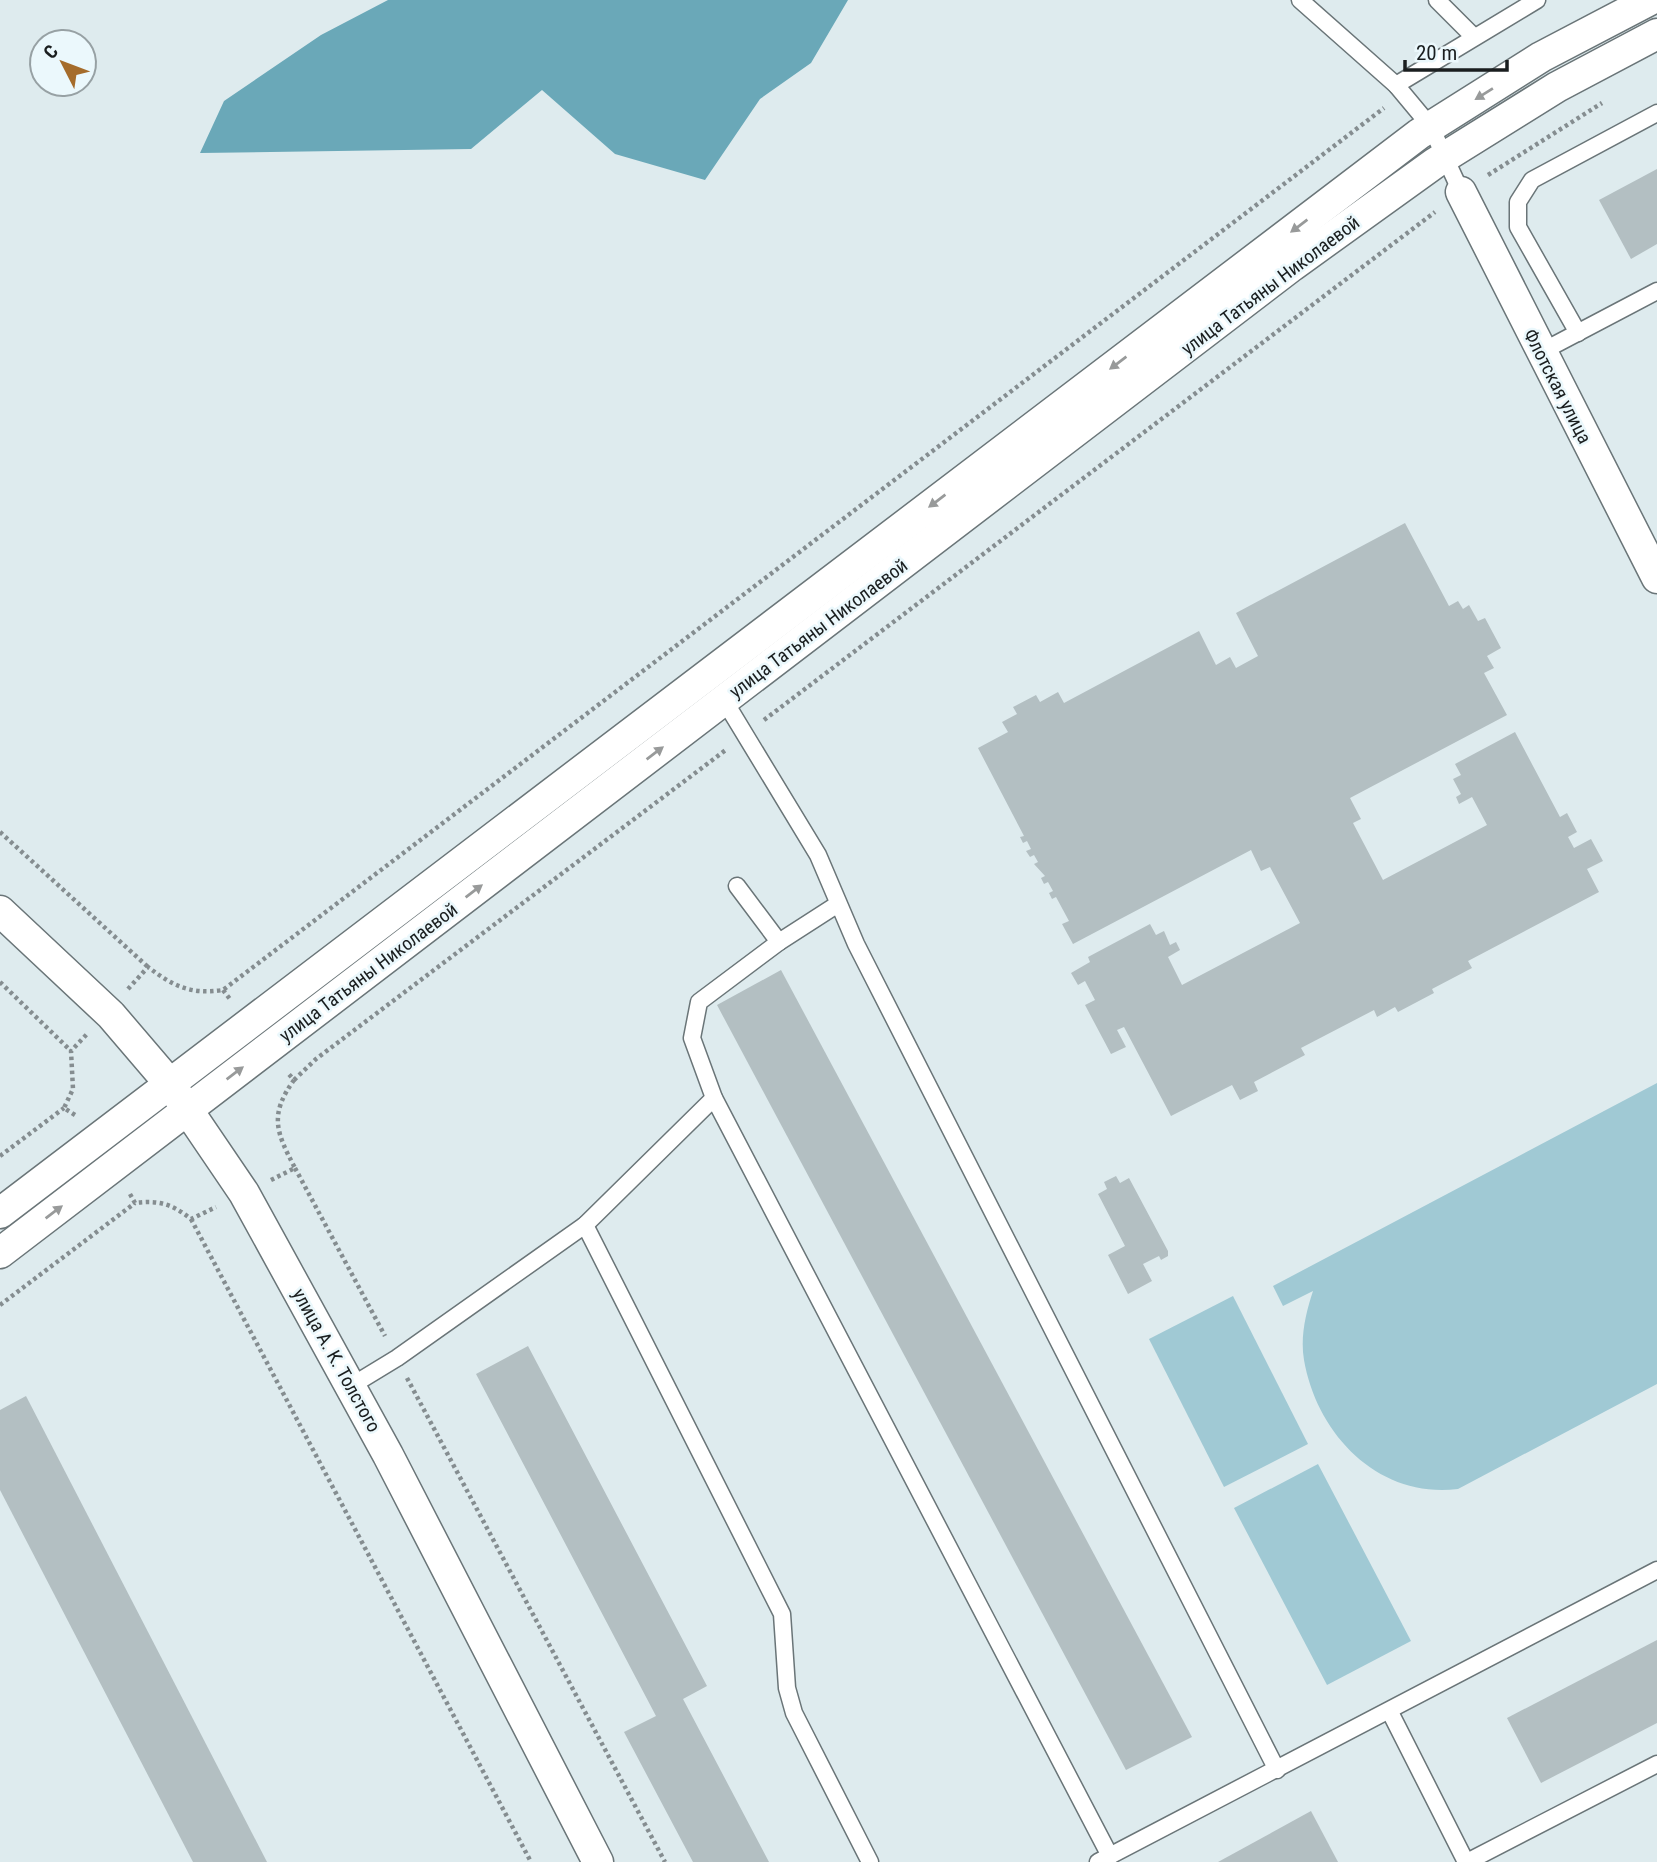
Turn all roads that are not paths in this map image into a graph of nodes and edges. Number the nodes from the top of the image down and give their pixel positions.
1 (1300, 0) edge
2 (1437, 0) edge
3 (1537, 0) edge
4 (1650, 0) edge
5 (1657, 34) edge
6 (1473, 37) junction
7 (1400, 90) junction
8 (1657, 113) edge
9 (1431, 127) junction
10 (1445, 157) junction
11 (1461, 192) joint
12 (1657, 291) edge
13 (1578, 333) junction
14 (1541, 352) junction
15 (1657, 578) edge
16 (724, 700) junction
17 (737, 886) dead end
18 (838, 904) junction
19 (0, 911) edge
20 (779, 942) junction
21 (170, 1084) junction
22 (714, 1098) junction
23 (189, 1109) junction
24 (0, 1213) edge
25 (585, 1225) junction
26 (0, 1253) edge
27 (351, 1386) junction
28 (1657, 1570) edge
29 (1390, 1712) junction
30 (1657, 1764) edge
31 (1278, 1770) junction
32 (1104, 1859) edge
33 (598, 1862) edge
34 (870, 1862) edge
35 (1467, 1862) edge

1 - 7 lane
2 - 6 lane
3 - 6 lane
4 -> 9 street, улица Татьяны Николаевой
5 - 10 street, улица Татьяны Николаевой
6 - 7 lane
7 - 9 lane
8 - 13 lane
9 - 10 lane
9 -> 21 street, улица Татьяны Николаевой
10 - 11 lane
10 - 16 street, улица Татьяны Николаевой
11 - 14 street, Флотская улица
12 - 13 lane
13 - 14 lane
14 - 15 street, Флотская улица
16 - 18 lane
23 -> 16 street, улица Татьяны Николаевой
17 - 20 lane
18 - 20 lane
18 - 31 lane
19 - 21 street, улица А. К. Толстого
20 - 22 lane
21 - 23 street, улица А. К. Толстого
21 - 24 street, улица Татьяны Николаевой
22 - 25 lane
22 - 32 lane
26 -> 23 street, улица Татьяны Николаевой
23 - 27 street, улица А. К. Толстого
25 - 27 lane
25 - 34 lane
27 - 33 street, улица А. К. Толстого
28 - 29 lane
29 - 31 lane
29 - 35 lane
30 - 35 lane
31 - 32 lane

